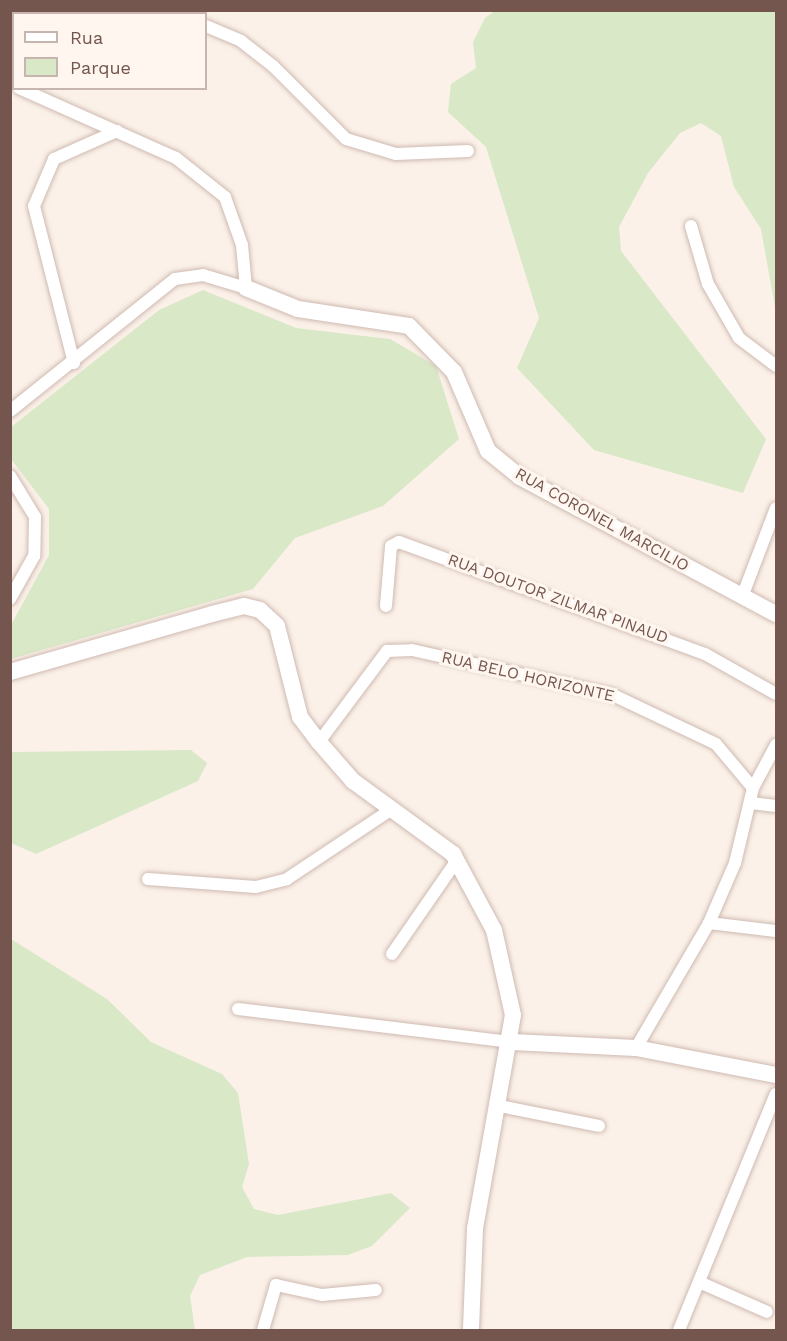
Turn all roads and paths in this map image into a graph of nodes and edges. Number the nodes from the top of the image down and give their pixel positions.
1 (207, 26) edge
2 (23, 90) edge
3 (117, 132) junction
4 (468, 151) dead end
5 (691, 226) dead end
6 (246, 288) junction
7 (74, 363) junction
8 (777, 366) edge
9 (10, 411) edge
10 (10, 476) edge
11 (776, 511) edge
12 (742, 597) junction
13 (10, 598) edge
14 (386, 606) dead end
15 (777, 614) edge
16 (10, 672) edge
17 (777, 694) edge
18 (319, 742) junction
19 (777, 745) edge
20 (753, 788) junction
21 (751, 803) junction
22 (777, 806) edge
23 (392, 809) junction
24 (458, 860) junction
25 (148, 879) dead end
26 (709, 923) junction
27 (777, 931) edge
28 (392, 954) dead end
29 (238, 1009) dead end
30 (512, 1042) junction
31 (636, 1048) junction
32 (777, 1074) edge
33 (777, 1094) edge
34 (500, 1106) junction
35 (599, 1126) dead end
36 (699, 1282) junction
37 (376, 1290) dead end
38 (767, 1312) dead end
39 (263, 1330) edge
40 (471, 1330) edge
41 (679, 1330) edge

1 - 4 street
2 - 3 street
3 - 6 street
3 - 7 street
5 - 8 street
6 - 7 street, RUA CORONEL MARCILIO
6 - 12 street, RUA CORONEL MARCILIO
7 - 9 street, RUA CORONEL MARCILIO
10 - 13 street
11 - 12 street
12 - 15 street, RUA CORONEL MARCILIO
14 - 17 street, RUA DOUTOR ZILMAR PINAUD
16 - 18 street
18 - 20 street, RUA BELO HORIZONTE
18 - 23 street
19 - 20 street
20 - 21 street
21 - 22 street
21 - 26 street
23 - 24 street
23 - 25 street
24 - 28 street
24 - 30 street
26 - 27 street
26 - 31 street
29 - 30 street
30 - 31 street
30 - 34 street
31 - 32 street
33 - 36 street
34 - 35 street
34 - 40 street
36 - 38 street
36 - 41 street
37 - 39 street

